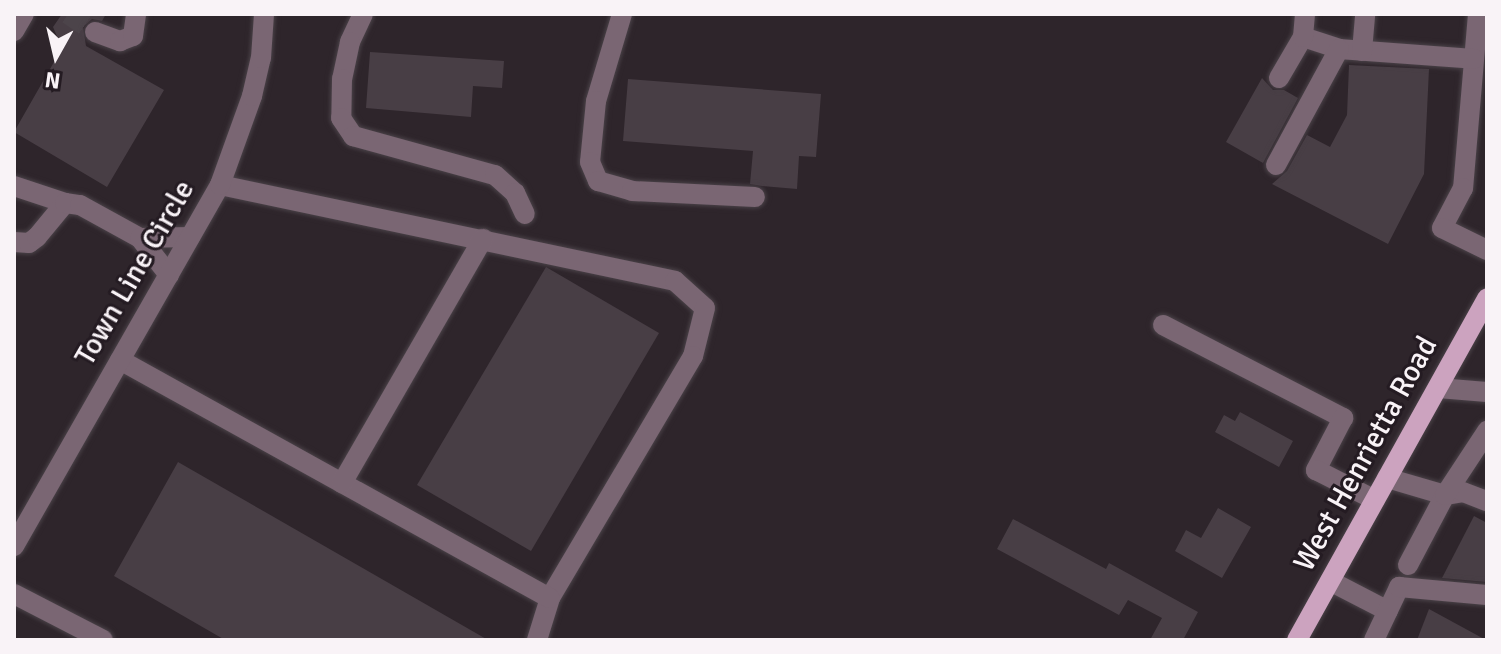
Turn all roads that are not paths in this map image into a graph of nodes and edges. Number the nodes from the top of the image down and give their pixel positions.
1 (24, 14) edge
2 (136, 14) edge
3 (264, 14) edge
4 (363, 14) edge
5 (622, 14) edge
6 (1305, 14) edge
7 (1365, 14) edge
8 (1478, 14) edge
9 (14, 31) edge
10 (95, 32) tunnel mouth
11 (1303, 37) junction
12 (1339, 49) junction
13 (1362, 51) junction
14 (1474, 59) junction
15 (1279, 78) dead end
16 (1276, 165) dead end
17 (220, 185) junction
18 (14, 186) edge
19 (755, 197) dead end
20 (65, 203) junction
21 (525, 214) dead end
22 (190, 237) junction
23 (140, 238) junction
24 (483, 239) junction
25 (14, 242) edge
26 (1487, 250) edge
27 (169, 275) junction
28 (1487, 298) edge
29 (1163, 325) dead end
30 (120, 360) junction
31 (1438, 388) junction
32 (1487, 392) edge
33 (1487, 431) edge
34 (1387, 478) junction
35 (342, 483) junction
36 (1445, 495) junction
37 (1375, 500) junction
38 (1487, 501) edge
39 (14, 546) edge
40 (1408, 565) dead end
41 (1330, 581) junction
42 (14, 594) edge
43 (1487, 595) edge
44 (550, 598) junction
45 (1388, 611) junction
46 (103, 640) edge
47 (537, 640) edge
48 (1297, 640) edge
49 (1374, 640) edge

1 - 9 street
2 - 10 street
3 - 17 street, Town Line Circle
4 - 21 street
5 - 19 street
6 - 11 street
7 - 13 street
8 - 14 street
11 - 12 street
11 - 15 street
12 - 13 street
12 - 16 street
13 - 14 street
14 - 26 street
17 - 22 street, Town Line Circle
17 - 24 street
18 - 20 street
20 - 23 street
20 - 25 street
22 - 23 street
22 - 27 street, Town Line Circle
23 - 27 street
24 - 35 street
24 - 44 street
27 - 30 street, Town Line Circle
28 - 31 main road, West Henrietta Road
29 - 37 street
30 - 35 street
30 - 39 street, Town Line Circle
31 - 32 street
31 - 34 main road, West Henrietta Road
33 - 36 street
34 - 36 street
34 - 37 main road, West Henrietta Road
35 - 44 street
36 - 38 street
36 - 40 street
37 - 41 main road, West Henrietta Road
41 - 45 street
41 - 48 main road, West Henrietta Road
42 - 46 street
43 - 45 street
44 - 47 street
45 - 49 street

